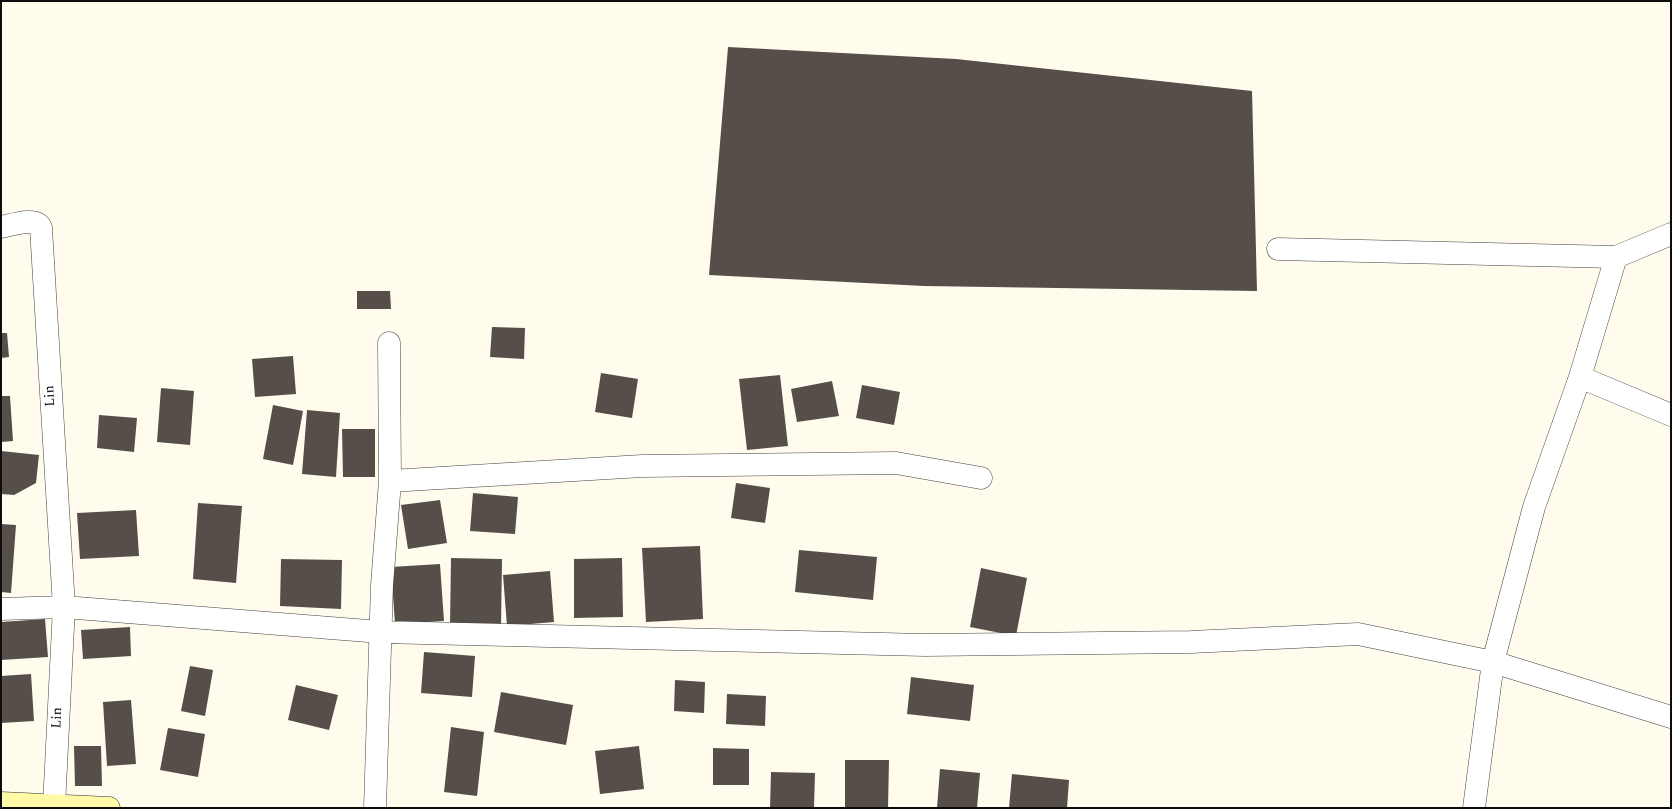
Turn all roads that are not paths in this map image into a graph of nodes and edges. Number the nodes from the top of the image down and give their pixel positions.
1 (1, 227) edge
2 (1671, 234) edge
3 (1278, 249) dead end
4 (1616, 257) junction
5 (390, 343) dead end
6 (1580, 376) junction
7 (1671, 415) edge
8 (981, 478) dead end
9 (390, 481) junction
10 (64, 607) junction
11 (1, 609) edge
12 (381, 632) junction
13 (1493, 662) junction
14 (1671, 717) edge
15 (1, 803) edge
16 (54, 806) junction
17 (95, 808) edge
18 (375, 808) edge
19 (1474, 808) edge

1 - 10 street, Lin
2 - 4 street
3 - 4 street
4 - 6 street
5 - 9 street
6 - 7 street
6 - 13 street
8 - 9 street
9 - 12 street
10 - 11 street
10 - 12 street
10 - 16 street, Lin
12 - 13 street
12 - 18 street
13 - 14 street
13 - 19 street
15 - 16 street
16 - 17 street

